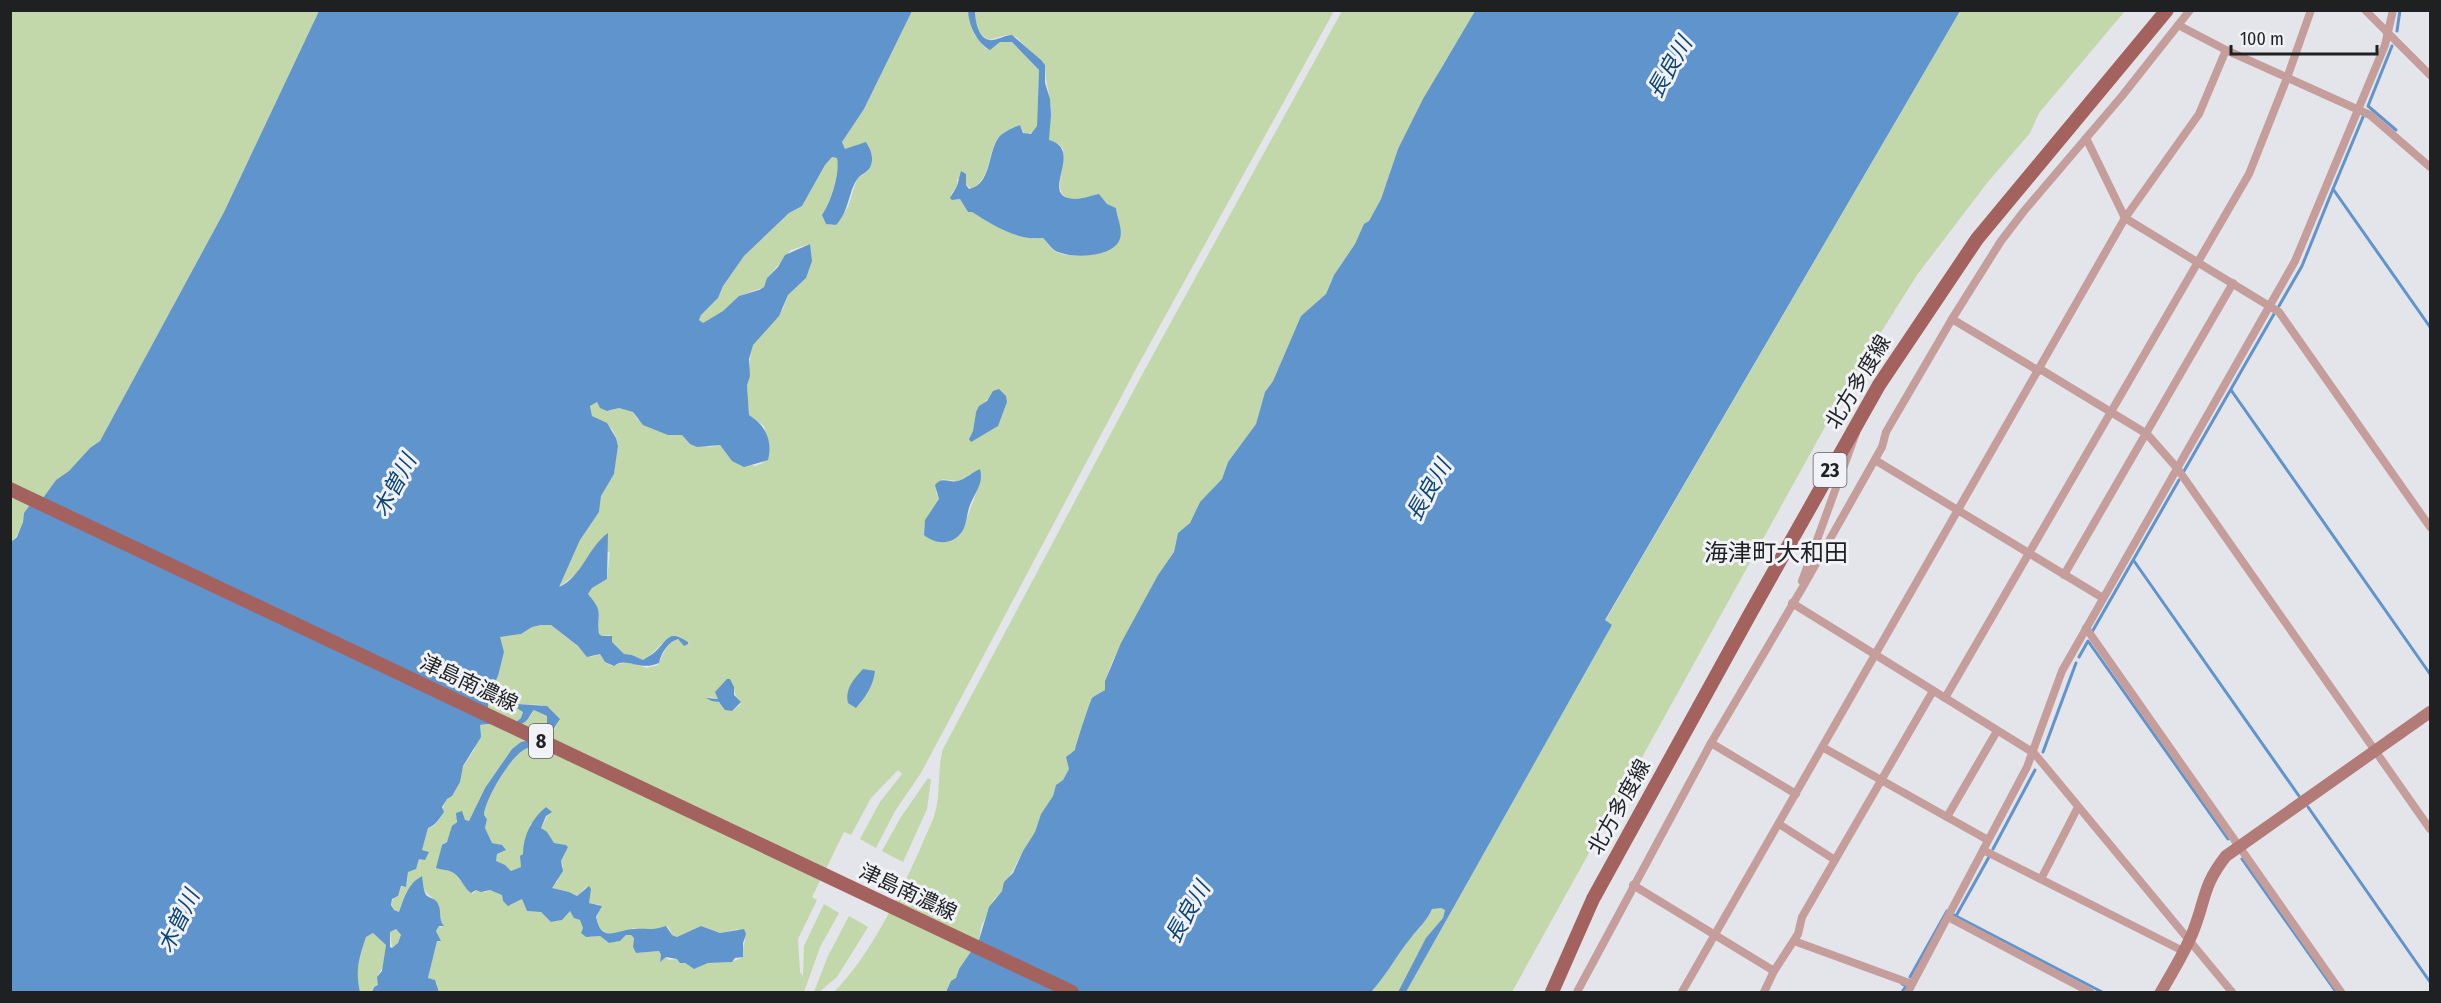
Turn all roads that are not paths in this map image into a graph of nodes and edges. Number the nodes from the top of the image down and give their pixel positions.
1 (2167, 10) edge
2 (2190, 10) edge
3 (2311, 10) edge
4 (2365, 10) edge
5 (2393, 10) edge
6 (2178, 25) junction
7 (2389, 35) junction
8 (2226, 50) junction
9 (2430, 75) edge
10 (2287, 78) junction
11 (2359, 109) junction
12 (2086, 138) junction
13 (2430, 167) edge
14 (2125, 218) junction
15 (2198, 262) junction
16 (2233, 284) junction
17 (2270, 306) junction
18 (1952, 319) junction
19 (2039, 370) junction
20 (2112, 412) junction
21 (1860, 417) junction
22 (2146, 434) junction
23 (1875, 460) junction
24 (2177, 468) junction
25 (10, 489) edge
26 (1958, 510) junction
27 (2430, 527) edge
28 (2030, 554) junction
29 (2064, 575) junction
30 (2103, 598) junction
31 (1791, 603) junction
32 (2086, 628) junction
33 (1876, 656) junction
34 (1933, 691) junction
35 (1945, 698) junction
36 (2430, 712) edge
37 (1997, 731) junction
38 (1711, 743) junction
39 (1824, 748) junction
40 (2376, 751) junction
41 (2034, 753) junction
42 (1881, 780) junction
43 (1796, 794) junction
44 (2078, 807) junction
45 (1947, 817) junction
46 (1779, 824) junction
47 (2430, 829) edge
48 (1988, 840) junction
49 (2239, 847) junction
50 (1983, 850) junction
51 (1834, 860) junction
52 (2042, 879) junction
53 (1634, 885) junction
54 (1948, 917) junction
55 (1715, 935) junction
56 (1794, 942) junction
57 (2186, 945) junction
58 (1774, 971) junction
59 (1910, 988) edge
60 (1072, 993) edge
61 (1550, 993) edge
62 (1577, 993) edge
63 (1682, 993) edge
64 (1764, 993) edge
65 (2090, 993) edge
66 (2161, 993) edge
67 (2232, 993) edge
68 (2341, 993) edge

1 - 21 main road, 北方多度線 / 23
2 - 6 street
3 - 10 street
4 - 7 street
5 - 7 street
6 - 8 street
6 - 12 street
7 - 9 street
7 - 11 street
8 - 10 street
8 - 14 street
10 - 11 street
10 - 15 street
11 - 13 street
11 - 17 street
12 - 14 street
12 - 18 street
14 - 15 street
14 - 19 street
15 - 16 street
15 - 20 street
16 - 17 street
16 - 22 street
17 - 24 street
17 - 27 street
18 - 19 street
18 - 23 street
19 - 20 street
19 - 26 street
20 - 22 street
20 - 28 street
21 - 31 street
21 - 61 main road, 北方多度線 / 23
22 - 24 street
22 - 29 street
23 - 26 street
23 - 31 street
24 - 30 street
24 - 40 street
25 - 60 main road, 津島南濃線 / 8
26 - 28 street
26 - 33 street
28 - 29 street
28 - 35 street
29 - 30 street
30 - 32 street
31 - 33 street
31 - 38 street
32 - 41 street
32 - 49 street
33 - 34 street
33 - 39 street
34 - 35 street
34 - 42 street
35 - 37 street
36 - 40 street
37 - 41 street
37 - 45 street
38 - 43 street
38 - 53 street
39 - 42 street
39 - 43 street
40 - 47 street
40 - 49 street
41 - 44 street
41 - 48 street
42 - 45 street
42 - 51 street
43 - 46 street
44 - 52 street
44 - 57 street
45 - 48 street
46 - 51 street
46 - 55 street
48 - 50 street
49 - 57 street
49 - 68 street
50 - 52 street
50 - 54 street
51 - 56 street
52 - 57 street
53 - 55 street
53 - 62 street
54 - 59 street
54 - 65 street
55 - 58 street
55 - 63 street
56 - 58 street
56 - 59 street
57 - 66 street
57 - 67 street
58 - 64 street

